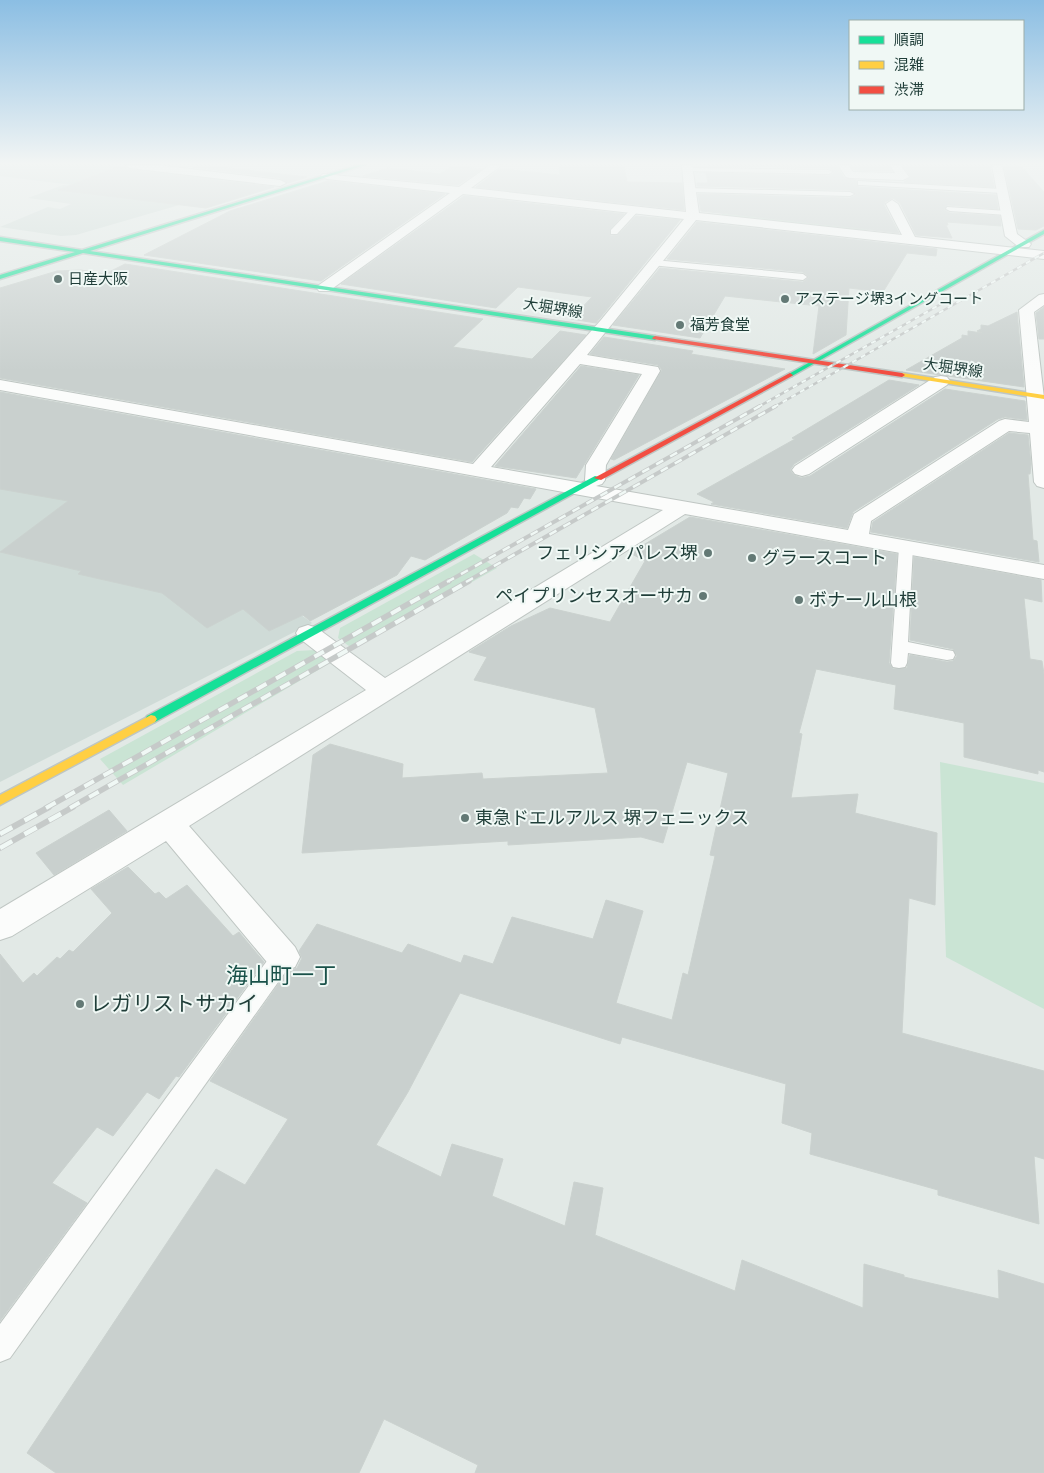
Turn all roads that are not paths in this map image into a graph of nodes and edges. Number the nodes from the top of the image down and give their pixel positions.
1 (106, 234) edge
2 (142, 234) edge
3 (400, 234) edge
4 (678, 234) edge
5 (860, 234) edge
6 (907, 234) edge
7 (1011, 234) edge
8 (1041, 234) edge
9 (0, 239) edge
10 (910, 239) junction
11 (1018, 247) junction
12 (57, 248) junction
13 (83, 252) junction
14 (30, 255) dead end
15 (1044, 255) edge
16 (654, 263) junction
17 (0, 277) edge
18 (803, 277) dead end
19 (324, 288) junction
20 (1044, 298) edge
21 (600, 330) junction
22 (576, 358) junction
23 (813, 363) junction
24 (941, 381) junction
25 (0, 385) edge
26 (1040, 396) edge
27 (1038, 428) junction
28 (478, 470) junction
29 (802, 470) dead end
30 (1044, 482) edge
31 (586, 484) junction
32 (682, 507) junction
33 (857, 538) junction
34 (906, 547) junction
35 (1044, 572) edge
36 (308, 633) junction
37 (900, 646) junction
38 (947, 655) dead end
39 (899, 663) dead end
40 (384, 691) junction
41 (0, 800) edge
42 (169, 824) junction
43 (0, 926) edge
44 (283, 957) joint
45 (0, 1348) edge

1 - 12 main road
2 - 13 main road
3 - 19 street
4 - 16 street
5 - 10 street
6 - 10 street
7 - 11 street
8 - 11 main road
9 - 12 main road, 大堀堺線
10 - 11 street
11 - 15 street
11 - 23 main road
12 - 13 main road, 大堀堺線
12 - 14 main road
13 - 17 main road
13 - 19 main road, 大堀堺線
16 - 18 lane
16 - 21 street
19 - 21 main road, 大堀堺線
20 - 26 street
21 - 22 street
21 - 23 main road, 大堀堺線
22 - 28 street
22 - 31 street
23 - 24 main road, 大堀堺線
23 - 31 main road
24 - 26 main road, 大堀堺線
24 - 29 street
25 - 28 street
26 - 27 street
27 - 30 street
27 - 33 street
28 - 31 street
31 - 32 street
31 - 36 main road
32 - 33 street
32 - 40 street
33 - 34 street
34 - 35 street
34 - 37 lane
36 - 40 street
36 - 41 main road
37 - 38 lane
37 - 39 lane
40 - 42 street
42 - 43 street
42 - 44 street
44 - 45 lane

